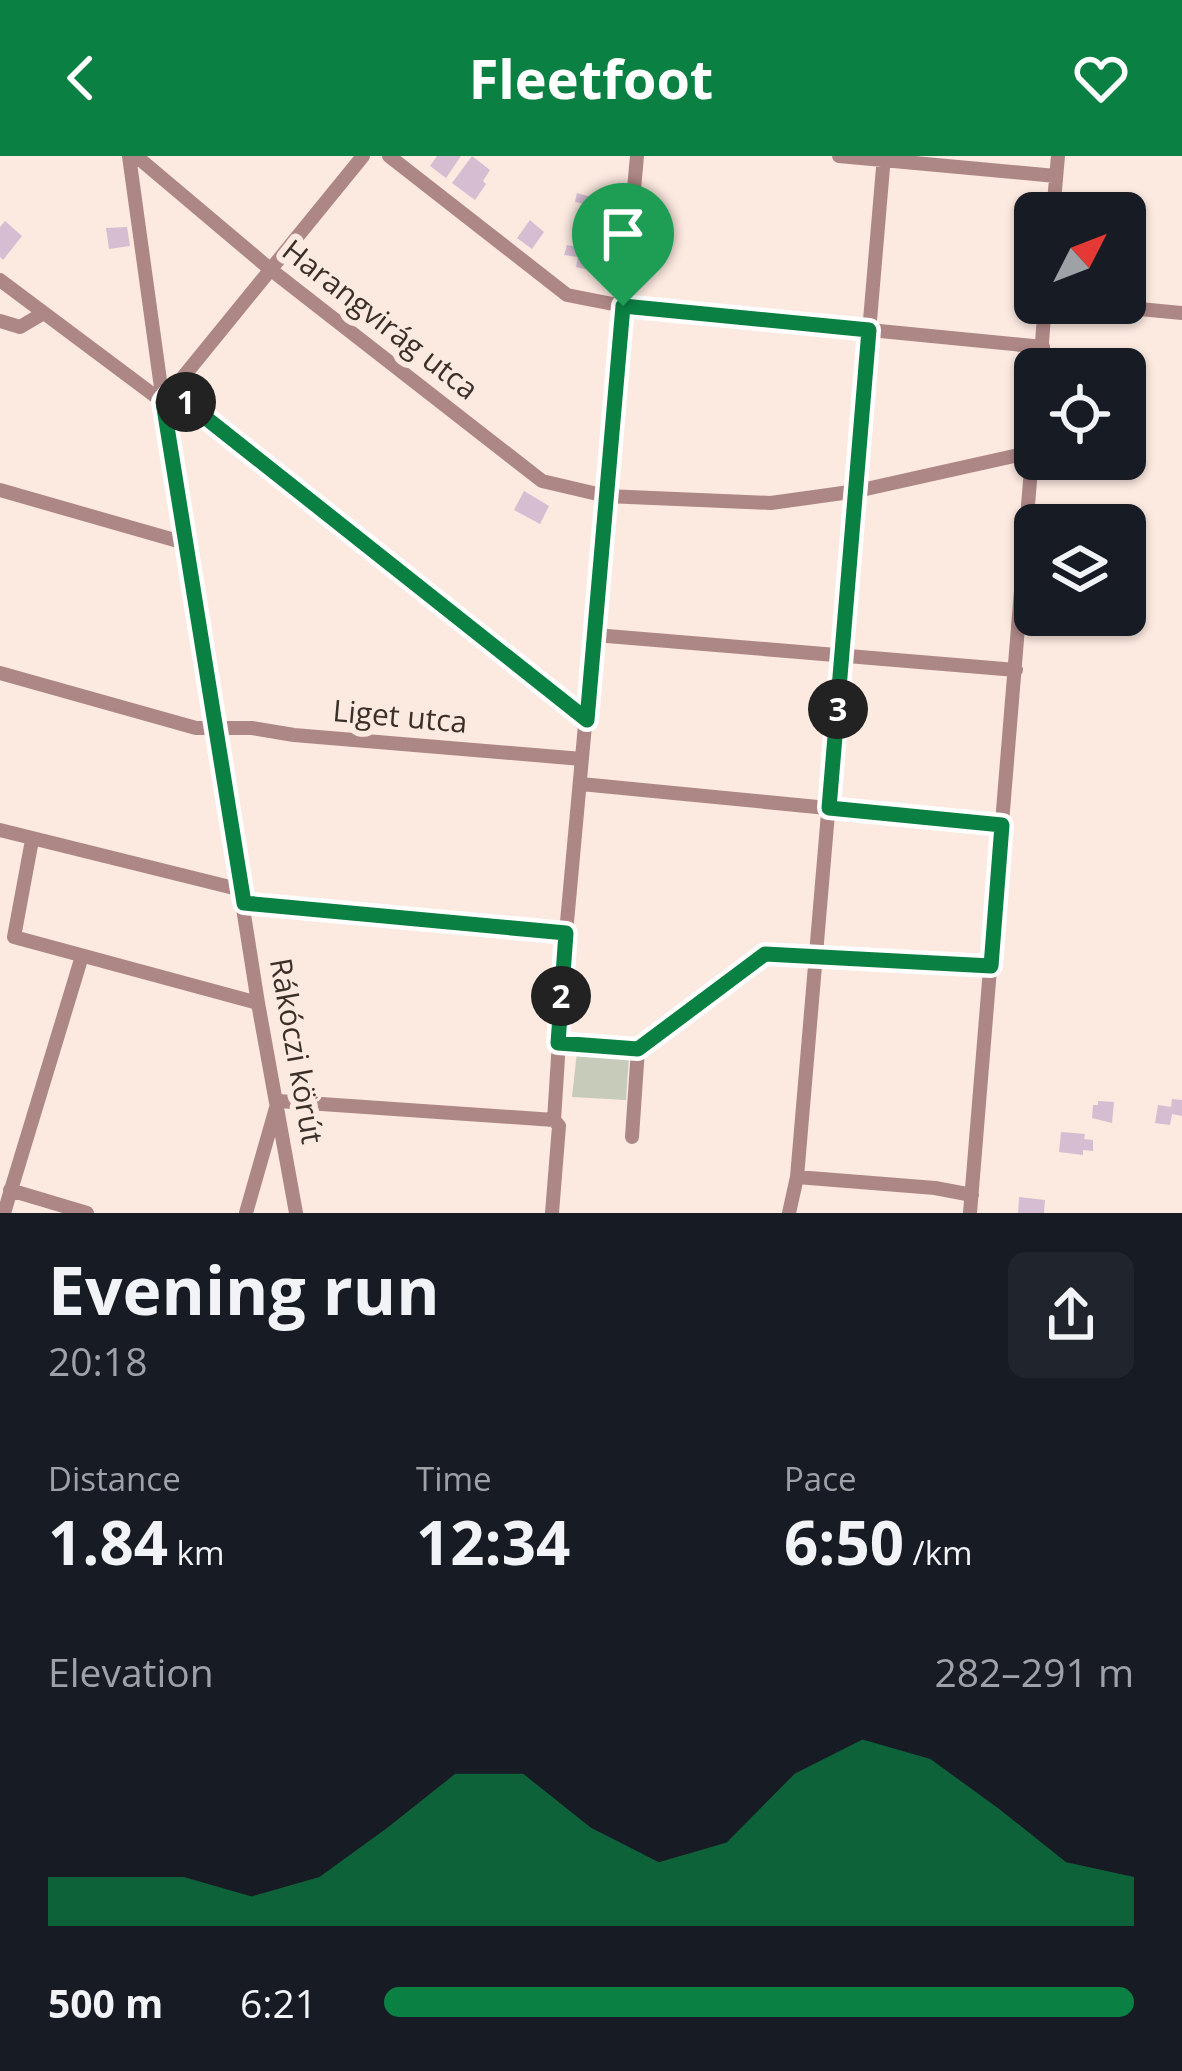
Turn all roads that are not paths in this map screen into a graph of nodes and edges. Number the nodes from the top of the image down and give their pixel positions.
1 (133, 156) edge
2 (363, 156) edge
3 (388, 156) edge
4 (637, 156) edge
5 (839, 156) edge
6 (1058, 156) edge
7 (884, 158) edge
8 (1056, 176) junction
9 (1055, 192) edge
10 (270, 269) junction
11 (0, 280) edge
12 (623, 306) junction
13 (1146, 310) edge
14 (1182, 313) edge
15 (42, 314) junction
16 (0, 321) edge
17 (1044, 324) edge
18 (869, 330) junction
19 (1042, 347) joint
20 (167, 396) junction
21 (1014, 456) edge
22 (1030, 480) edge
23 (0, 490) edge
24 (857, 490) junction
25 (606, 496) junction
26 (185, 543) junction
27 (595, 635) junction
28 (842, 656) junction
29 (1016, 670) junction
30 (0, 673) edge
31 (587, 720) junction
32 (214, 728) junction
33 (582, 760) junction
34 (581, 784) junction
35 (829, 808) junction
36 (1002, 825) junction
37 (0, 830) edge
38 (32, 840) junction
39 (243, 897) junction
40 (566, 933) junction
41 (814, 955) junction
42 (82, 956) junction
43 (991, 966) junction
44 (258, 1003) junction
45 (558, 1043) junction
46 (638, 1049) junction
47 (278, 1101) junction
48 (554, 1120) junction
49 (632, 1137) dead end
50 (797, 1177) junction
51 (10, 1190) junction
52 (972, 1195) junction
53 (4, 1213) edge
54 (87, 1213) edge
55 (246, 1213) edge
56 (296, 1213) edge
57 (552, 1213) edge
58 (789, 1213) edge
59 (970, 1213) edge

1 - 10 street, Harangvirág utca
1 - 20 street, Rákóczi körút
2 - 10 street
3 - 12 street
4 - 12 street
5 - 7 street
6 - 8 street
7 - 8 street
7 - 18 street
8 - 9 street
10 - 20 street
10 - 25 street, Harangvirág utca
11 - 15 street
12 - 18 street
12 - 25 street
13 - 14 street
15 - 16 street
15 - 20 street
17 - 19 street
18 - 19 street
18 - 24 street
20 - 26 street, Rákóczi körút
20 - 31 street
21 - 24 street, Harangvirág utca
22 - 29 street
23 - 26 street
24 - 25 street, Harangvirág utca
24 - 28 street
25 - 27 street
26 - 32 street, Rákóczi körút
27 - 28 street
27 - 31 street
28 - 29 street
28 - 35 street
29 - 36 street
30 - 32 street, Liget utca
31 - 33 street
32 - 33 street, Liget utca
32 - 39 street, Rákóczi körút
33 - 34 street
34 - 35 street
34 - 40 street
35 - 36 street
35 - 41 street
36 - 43 street
37 - 38 street
38 - 39 street
38 - 42 street
39 - 40 street
39 - 44 street, Rákóczi körút
40 - 45 street
41 - 43 street
41 - 46 street
41 - 50 street
42 - 44 street
42 - 51 street
43 - 52 street
44 - 47 street, Rákóczi körút
45 - 46 street
45 - 48 street
46 - 49 street
47 - 48 street
47 - 55 street
47 - 56 street, Rákóczi körút
48 - 57 street
50 - 52 street
50 - 58 street
51 - 53 street
51 - 54 street
52 - 59 street

